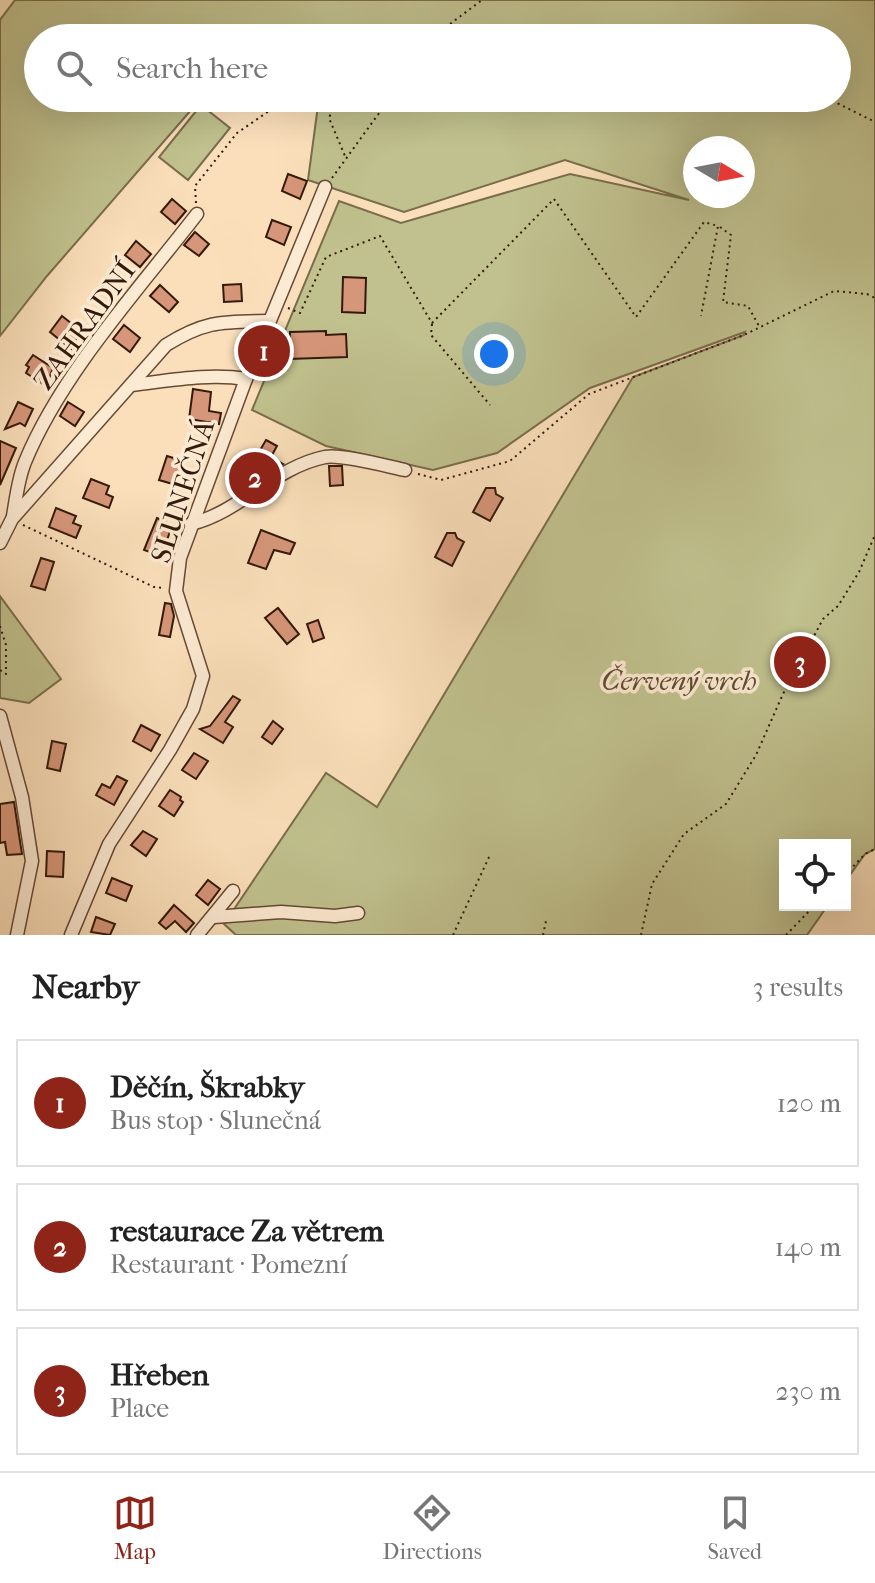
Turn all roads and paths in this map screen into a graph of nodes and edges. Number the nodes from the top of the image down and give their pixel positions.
1 (482, 0) edge
2 (450, 24) edge
3 (851, 110) edge
4 (268, 112) edge
5 (331, 112) edge
6 (380, 112) edge
7 (875, 122) edge
8 (346, 158) junction
9 (325, 187) joint
10 (197, 214) joint
11 (718, 226) junction
12 (875, 298) edge
13 (276, 303) junction
14 (701, 316) dead end
15 (268, 321) junction
16 (432, 323) junction
17 (760, 327) junction
18 (246, 379) junction
19 (131, 385) junction
20 (490, 405) dead end
21 (405, 470) joint
22 (12, 519) junction
23 (191, 524) junction
24 (875, 535) edge
25 (0, 543) edge
26 (176, 591) junction
27 (0, 626) edge
28 (0, 670) edge
29 (0, 716) edge
30 (875, 849) edge
31 (490, 855) dead end
32 (851, 869) edge
33 (233, 891) dead end
34 (809, 911) edge
35 (358, 913) dead end
36 (214, 917) junction
37 (546, 921) dead end
38 (17, 935) edge
39 (71, 935) edge
40 (197, 935) edge
41 (453, 935) edge
42 (543, 935) edge
43 (641, 935) edge
44 (786, 935) edge

1 - 2 path
3 - 7 path
4 - 10 path
5 - 8 path
6 - 8 path
8 - 9 path
9 - 13 street, SLUNEČNÁ
10 - 22 street, ZAHRADNÍ
11 - 14 path
11 - 16 path
11 - 17 path
12 - 17 path
13 - 15 street, SLUNEČNÁ
13 - 16 path
15 - 18 street, SLUNEČNÁ
15 - 19 street
16 - 20 path
17 - 21 path
18 - 19 street
18 - 23 street, SLUNEČNÁ
19 - 22 street
21 - 23 street
22 - 25 street
22 - 26 path
23 - 26 street, SLUNEČNÁ
24 - 43 path
26 - 39 street, SLUNEČNÁ
27 - 28 path
29 - 38 street
30 - 32 path
31 - 41 path
33 - 36 street
34 - 44 path
35 - 36 street
36 - 40 street
37 - 42 path

